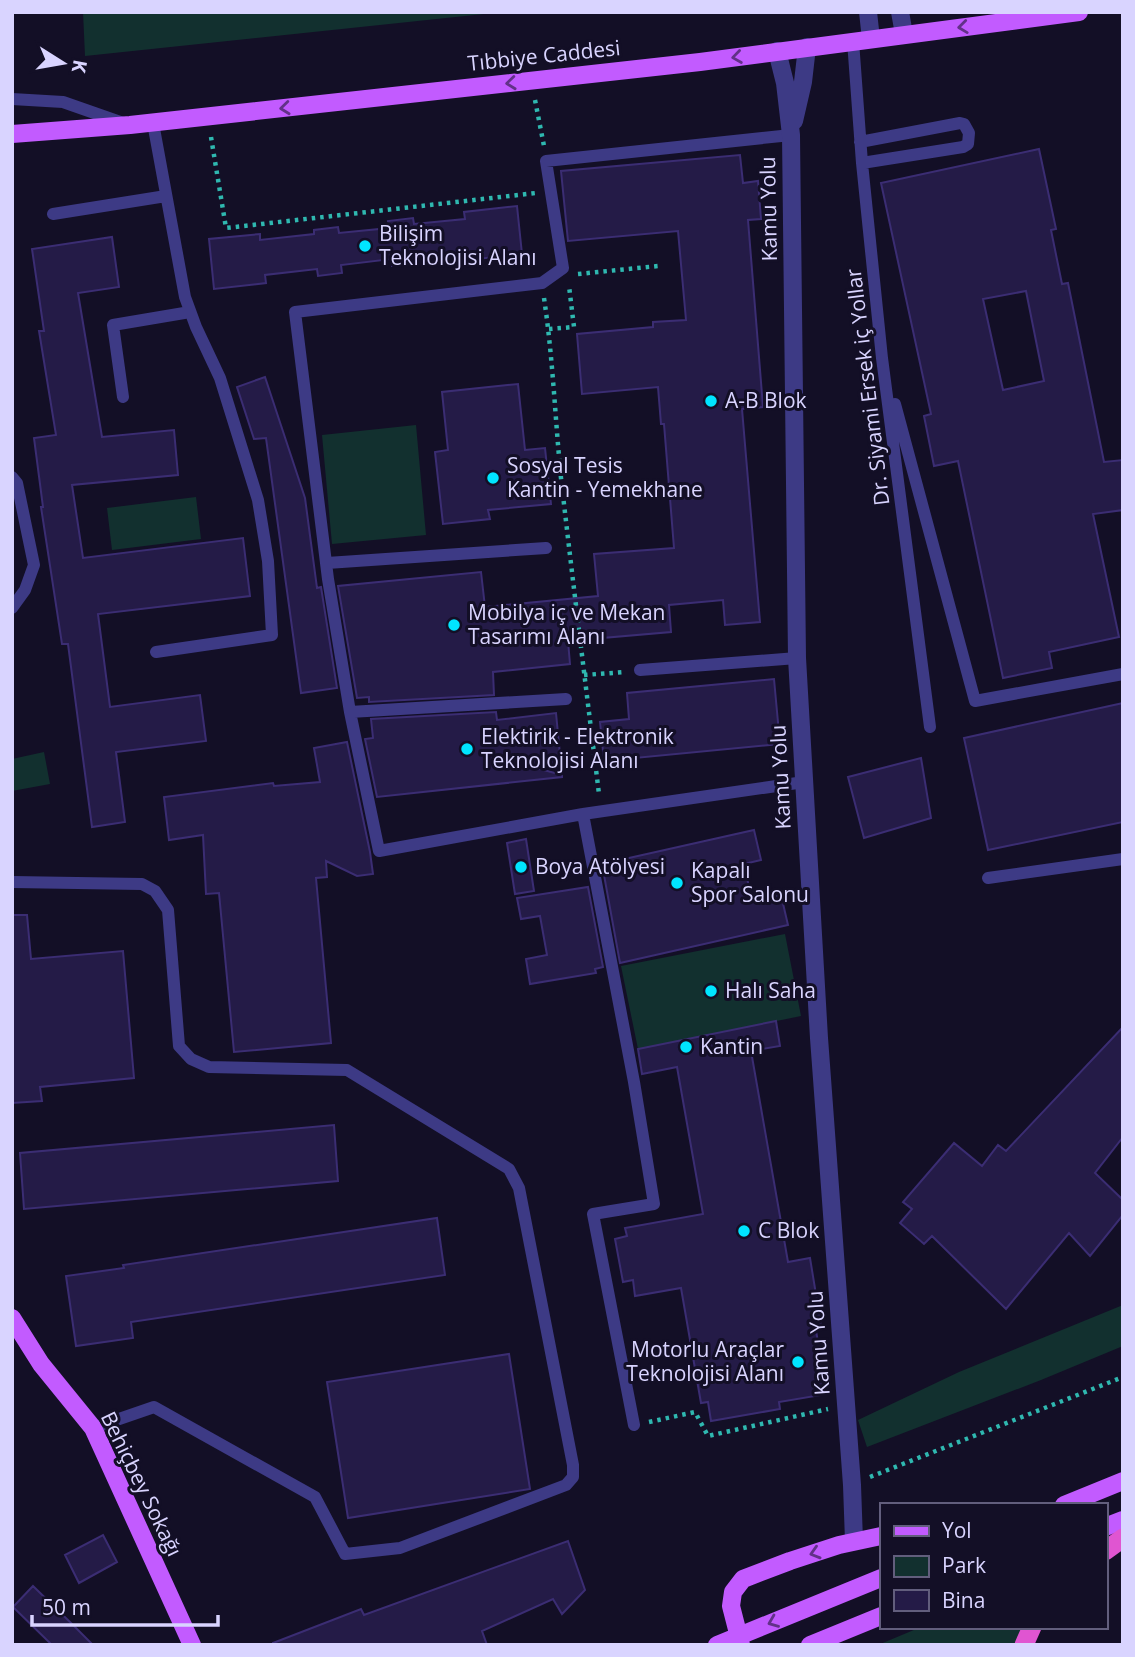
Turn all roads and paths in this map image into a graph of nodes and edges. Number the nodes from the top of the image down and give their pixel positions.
1 (867, 12) edge
2 (900, 12) edge
3 (1079, 12) edge
4 (904, 34) junction
5 (871, 39) junction
6 (853, 41) junction
7 (807, 47) junction
8 (777, 51) junction
9 (531, 80) junction
10 (12, 99) edge
11 (208, 117) junction
12 (153, 122) junction
13 (130, 125) junction
14 (12, 134) edge
15 (791, 135) junction
16 (860, 142) junction
17 (546, 161) junction
18 (862, 163) junction
19 (551, 192) junction
20 (166, 196) junction
21 (53, 214) dead end
22 (658, 266) dead end
23 (587, 273) dead end
24 (542, 283) junction
25 (190, 313) junction
26 (575, 327) dead end
27 (549, 329) junction
28 (882, 358) junction
29 (123, 397) dead end
30 (12, 477) edge
31 (546, 548) dead end
32 (327, 563) junction
33 (12, 608) edge
34 (156, 652) dead end
35 (797, 658) junction
36 (640, 670) dead end
37 (610, 674) dead end
38 (1123, 674) edge
39 (584, 676) junction
40 (566, 699) dead end
41 (351, 712) junction
42 (930, 727) dead end
43 (804, 782) junction
44 (601, 811) junction
45 (583, 814) junction
46 (1123, 859) edge
47 (988, 878) dead end
48 (12, 882) edge
49 (12, 1318) edge
50 (1123, 1377) edge
51 (846, 1405) junction
52 (634, 1425) joint
53 (93, 1428) junction
54 (1123, 1481) edge
55 (852, 1485) junction
56 (1069, 1503) edge
57 (880, 1536) edge
58 (1123, 1538) edge
59 (855, 1541) junction
60 (1107, 1550) edge
61 (880, 1578) edge
62 (880, 1616) edge
63 (1031, 1629) edge
64 (739, 1640) edge
65 (192, 1645) edge
66 (717, 1645) edge
67 (810, 1645) edge
68 (1024, 1645) edge

1 - 5 street
2 - 4 street
3 -> 4 main road, Tıbbiye Caddesi
4 - 5 main road, Tıbbiye Caddesi
5 - 6 main road, Tıbbiye Caddesi
6 - 7 main road, Tıbbiye Caddesi
6 - 16 lane, Dr. Siyami Ersek iç Yollar
7 - 8 main road, Tıbbiye Caddesi
7 - 15 street, Kamu Yolu
8 -> 9 main road, Tıbbiye Caddesi
8 - 15 street, Kamu Yolu
9 -> 11 main road, Tıbbiye Caddesi
9 - 17 path
10 - 13 lane
11 - 12 main road, Tıbbiye Caddesi
11 - 19 path
12 - 13 main road, Tıbbiye Caddesi
12 - 20 lane
13 - 14 main road, Tıbbiye Caddesi
15 - 17 lane
15 - 35 street, Kamu Yolu
16 - 18 lane, Dr. Siyami Ersek iç Yollar
16 - 18 lane
17 - 19 lane
18 - 28 lane, Dr. Siyami Ersek iç Yollar
19 - 24 lane
20 - 21 lane
20 - 25 lane
22 - 23 path
24 - 27 path
24 - 32 lane
25 - 29 lane
25 - 34 lane
26 - 27 path
27 - 39 path
28 - 38 lane
28 - 42 lane, Dr. Siyami Ersek iç Yollar
30 - 33 lane
31 - 32 lane
32 - 41 lane
35 - 36 lane
35 - 43 street, Kamu Yolu
37 - 39 path
39 - 44 path
40 - 41 lane
41 - 45 lane
43 - 44 lane
43 - 51 street, Kamu Yolu
44 - 45 lane
45 - 52 lane
46 - 47 lane
48 - 53 lane
49 - 53 main road, Behiçbey Sokağı
50 - 55 path
51 - 52 path
51 - 55 street, Kamu Yolu
53 - 65 main road, Behiçbey Sokağı
54 - 56 main road
55 - 59 street, Kamu Yolu
57 - 59 main road
58 - 60 highway
59 -> 64 main road
61 -> 64 main road
62 - 67 main road
63 - 68 highway
64 - 66 main road

